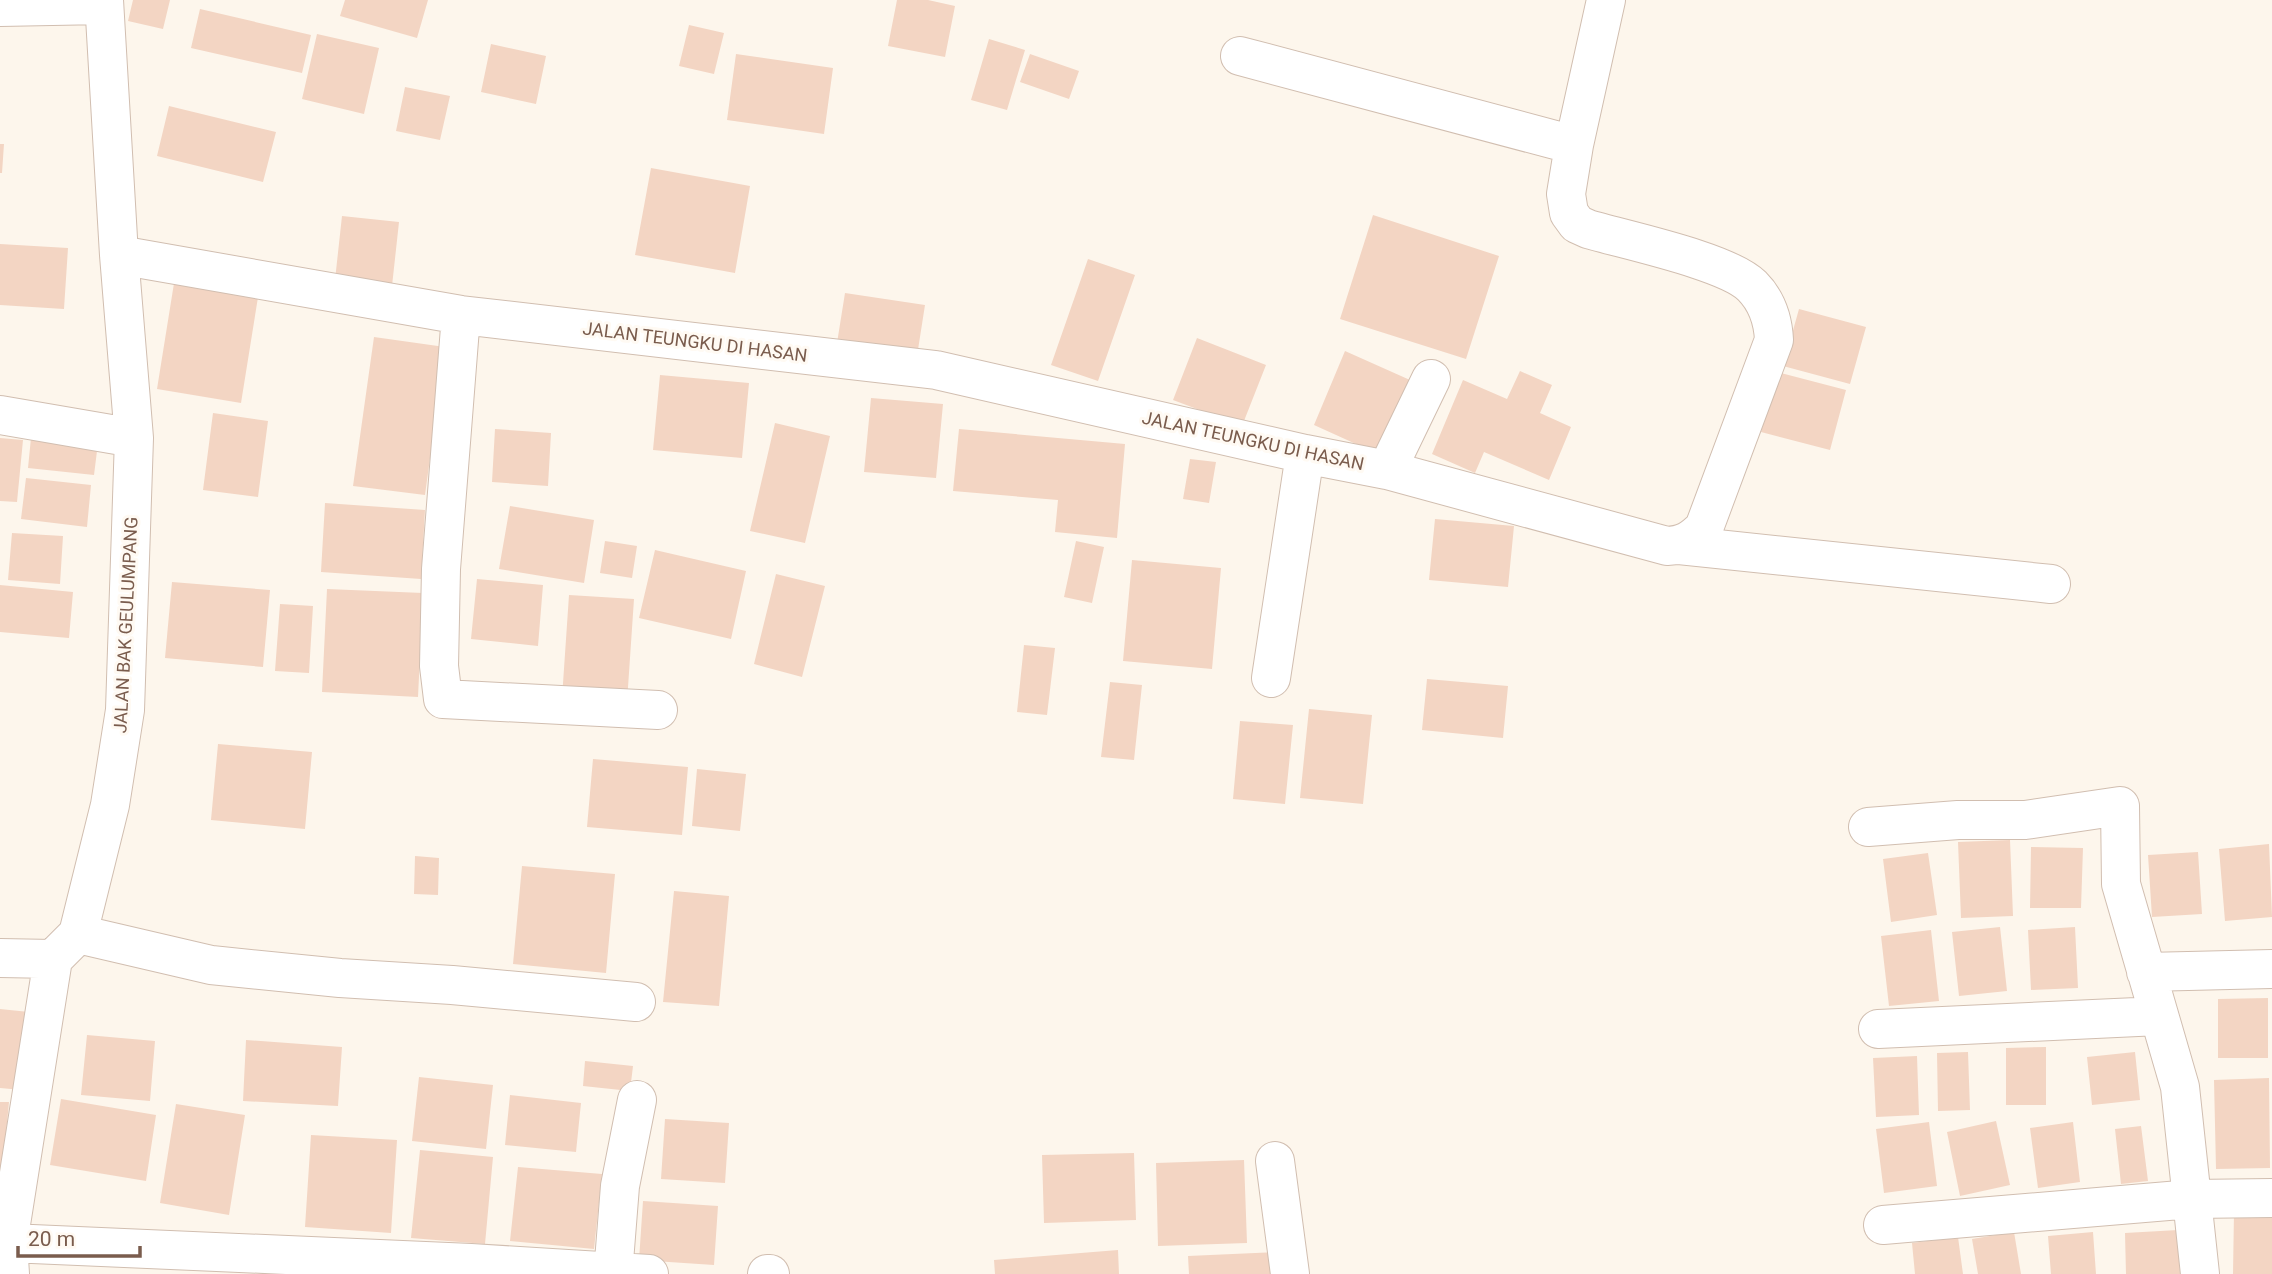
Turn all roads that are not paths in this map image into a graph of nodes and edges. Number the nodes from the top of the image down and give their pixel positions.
1 (1601, 1) edge
2 (104, 2) edge
3 (0, 7) edge
4 (1240, 56) dead end
5 (1574, 145) junction
6 (119, 256) junction
7 (461, 315) junction
8 (1431, 379) dead end
9 (0, 415) edge
10 (134, 438) junction
11 (1305, 454) junction
12 (1387, 470) junction
13 (1679, 545) junction
14 (2051, 584) dead end
15 (1271, 678) dead end
16 (658, 710) dead end
17 (1868, 827) dead end
18 (66, 946) junction
19 (0, 958) edge
20 (2272, 969) edge
21 (2146, 972) junction
22 (636, 1002) dead end
23 (2159, 1016) junction
24 (1878, 1029) dead end
25 (638, 1100) dead end
26 (1275, 1161) dead end
27 (2272, 1198) edge
28 (2192, 1199) junction
29 (1883, 1225) dead end
30 (10, 1259) edge
31 (625, 1273) edge
32 (1290, 1274) edge
33 (2200, 1274) edge

1 - 5 street
2 - 3 street
2 - 6 street, JALAN BAK GEULUMPANG
4 - 5 street
5 - 13 street
6 - 7 street, JALAN TEUNGKU DI HASAN
6 - 10 street, JALAN BAK GEULUMPANG
7 - 11 street, JALAN TEUNGKU DI HASAN
7 - 16 street
8 - 12 street
9 - 10 street
10 - 18 street, JALAN BAK GEULUMPANG
11 - 12 street, JALAN TEUNGKU DI HASAN
11 - 15 street
12 - 13 street, JALAN TEUNGKU DI HASAN
13 - 14 street, JALAN TEUNGKU DI HASAN
17 - 21 street
18 - 19 street
18 - 22 street
18 - 30 street, JALAN BAK GEULUMPANG
20 - 21 street
21 - 23 street
23 - 24 street
23 - 28 street
25 - 31 street
26 - 32 street
27 - 28 street
28 - 29 street
28 - 33 street
30 - 31 street

